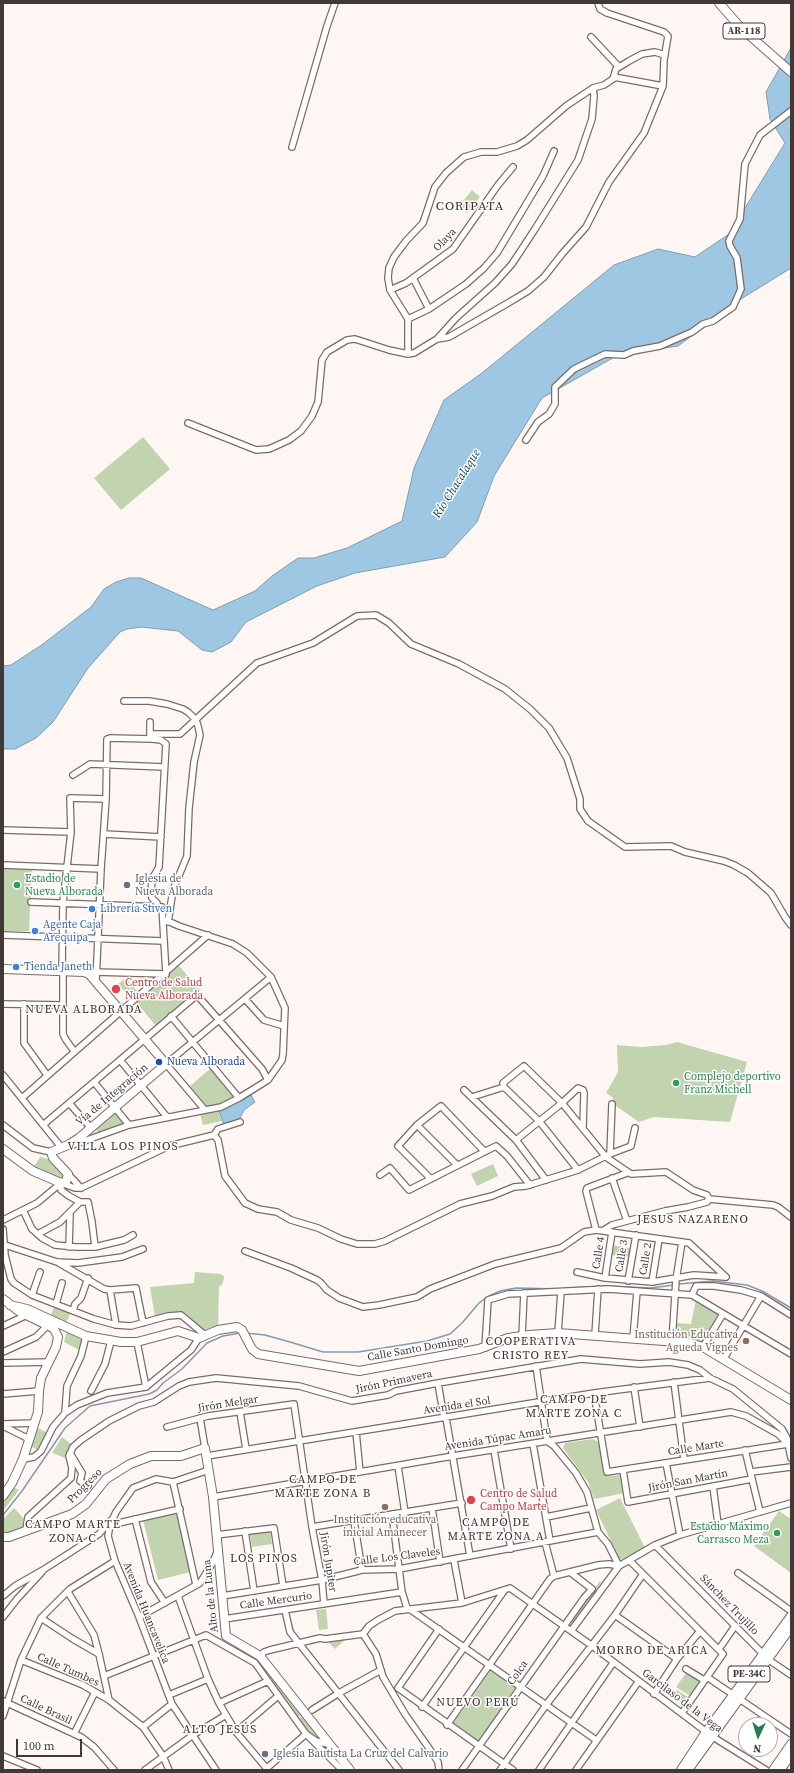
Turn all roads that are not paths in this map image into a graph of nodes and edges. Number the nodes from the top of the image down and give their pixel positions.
1 (335, 3) edge
2 (598, 3) edge
3 (718, 3) edge
4 (591, 37) dead end
5 (665, 55) junction
6 (619, 67) junction
7 (791, 72) edge
8 (614, 77) junction
9 (662, 86) junction
10 (593, 88) junction
11 (791, 111) edge
12 (292, 147) dead end
13 (554, 151) dead end
14 (513, 167) dead end
15 (413, 278) junction
16 (390, 290) junction
17 (429, 309) junction
18 (408, 319) junction
19 (437, 339) junction
20 (408, 354) junction
21 (188, 423) dead end
22 (526, 440) dead end
23 (124, 701) dead end
24 (196, 720) junction
25 (150, 722) dead end
26 (150, 736) junction
27 (107, 764) junction
28 (164, 767) junction
29 (73, 775) dead end
30 (106, 799) junction
31 (3, 830) edge
32 (71, 832) junction
33 (104, 834) junction
34 (161, 837) junction
35 (3, 865) edge
36 (66, 867) junction
37 (101, 869) junction
38 (31, 902) dead end
39 (63, 902) junction
40 (99, 903) junction
41 (157, 906) junction
42 (163, 919) junction
43 (168, 922) junction
44 (791, 925) edge
45 (3, 935) edge
46 (208, 935) junction
47 (62, 937) junction
48 (97, 938) junction
49 (163, 941) junction
50 (3, 969) edge
51 (62, 972) junction
52 (93, 973) junction
53 (166, 974) junction
54 (271, 977) junction
55 (245, 999) junction
56 (3, 1004) edge
57 (24, 1004) junction
58 (63, 1005) junction
59 (120, 1011) junction
60 (171, 1016) junction
61 (219, 1020) junction
62 (284, 1026) junction
63 (144, 1039) junction
64 (193, 1042) junction
65 (74, 1051) junction
66 (120, 1060) junction
67 (166, 1064) junction
68 (3, 1075) edge
69 (47, 1075) junction
70 (268, 1080) junction
71 (94, 1082) junction
72 (140, 1085) junction
73 (504, 1087) junction
74 (464, 1090) dead end
75 (472, 1097) junction
76 (22, 1098) junction
77 (239, 1098) junction
78 (69, 1103) junction
79 (562, 1103) junction
80 (612, 1104) dead end
81 (115, 1107) junction
82 (205, 1110) junction
83 (167, 1118) junction
84 (539, 1121) junction
85 (240, 1122) dead end
86 (3, 1125) edge
87 (43, 1125) junction
88 (129, 1125) junction
89 (417, 1125) junction
90 (90, 1127) junction
91 (583, 1127) junction
92 (635, 1128) dead end
93 (214, 1135) junction
94 (516, 1140) junction
95 (65, 1146) junction
96 (3, 1149) edge
97 (484, 1151) junction
98 (51, 1152) junction
99 (608, 1156) junction
100 (457, 1165) junction
101 (578, 1170) junction
102 (627, 1172) junction
103 (68, 1174) junction
104 (380, 1175) dead end
105 (612, 1178) junction
106 (431, 1179) junction
107 (546, 1180) junction
108 (61, 1183) junction
109 (530, 1185) junction
110 (81, 1188) junction
111 (709, 1199) junction
112 (80, 1202) junction
113 (22, 1210) junction
114 (70, 1214) junction
115 (791, 1217) edge
116 (3, 1220) edge
117 (627, 1221) junction
118 (3, 1229) edge
119 (596, 1230) junction
120 (604, 1230) junction
121 (612, 1232) junction
122 (38, 1234) junction
123 (133, 1235) dead end
124 (636, 1235) junction
125 (659, 1239) junction
126 (682, 1242) junction
127 (5, 1245) junction
128 (69, 1247) junction
129 (95, 1247) junction
130 (143, 1249) dead end
131 (245, 1251) dead end
132 (57, 1262) junction
133 (40, 1272) dead end
134 (577, 1272) dead end
135 (88, 1278) junction
136 (605, 1278) junction
137 (676, 1279) junction
138 (628, 1280) junction
139 (652, 1282) junction
140 (62, 1283) dead end
141 (598, 1289) junction
142 (110, 1290) junction
143 (637, 1291) junction
144 (561, 1292) junction
145 (675, 1292) junction
146 (524, 1293) junction
147 (32, 1295) junction
148 (692, 1295) junction
149 (761, 1296) junction
150 (5, 1301) edge
151 (56, 1304) junction
152 (73, 1311) junction
153 (722, 1314) junction
154 (27, 1315) junction
155 (791, 1315) edge
156 (142, 1323) junction
157 (48, 1325) junction
158 (116, 1325) junction
159 (3, 1326) edge
160 (744, 1326) junction
161 (558, 1333) junction
162 (595, 1335) junction
163 (86, 1336) junction
164 (202, 1336) junction
165 (522, 1336) junction
166 (633, 1338) junction
167 (111, 1341) junction
168 (672, 1341) junction
169 (137, 1342) junction
170 (703, 1347) junction
171 (485, 1348) junction
172 (3, 1352) edge
173 (791, 1354) edge
174 (723, 1360) junction
175 (49, 1362) junction
176 (3, 1363) edge
177 (536, 1366) junction
178 (710, 1378) junction
179 (674, 1382) junction
180 (438, 1383) junction
181 (146, 1387) junction
182 (634, 1387) junction
183 (39, 1391) junction
184 (91, 1391) dead end
185 (594, 1393) junction
186 (3, 1394) edge
187 (791, 1400) edge
188 (543, 1402) junction
189 (294, 1404) joint
190 (240, 1412) junction
191 (65, 1413) junction
192 (200, 1418) junction
193 (445, 1418) junction
194 (679, 1420) junction
195 (35, 1423) junction
196 (3, 1425) edge
197 (167, 1427) dead end
198 (640, 1427) junction
199 (356, 1432) junction
200 (600, 1433) junction
201 (29, 1439) junction
202 (299, 1441) junction
203 (547, 1442) junction
204 (533, 1444) junction
205 (788, 1444) junction
206 (246, 1449) junction
207 (494, 1450) junction
208 (745, 1450) junction
209 (206, 1452) junction
210 (70, 1453) junction
211 (453, 1456) junction
212 (791, 1458) edge
213 (23, 1459) junction
214 (684, 1460) junction
215 (666, 1463) junction
216 (398, 1466) junction
217 (791, 1467) edge
218 (209, 1470) junction
219 (623, 1470) junction
220 (360, 1472) junction
221 (751, 1472) junction
222 (752, 1479) junction
223 (306, 1481) junction
224 (173, 1482) junction
225 (88, 1486) dead end
226 (713, 1486) junction
227 (673, 1494) junction
228 (3, 1496) edge
229 (213, 1497) junction
230 (462, 1503) junction
231 (791, 1503) edge
232 (432, 1508) junction
233 (591, 1508) junction
234 (180, 1509) junction
235 (405, 1512) junction
236 (760, 1512) junction
237 (392, 1514) junction
238 (114, 1516) junction
239 (546, 1517) junction
240 (135, 1518) junction
241 (354, 1521) junction
242 (718, 1524) junction
243 (110, 1525) junction
244 (312, 1527) junction
245 (26, 1531) junction
246 (245, 1531) junction
247 (598, 1532) junction
248 (216, 1535) junction
249 (680, 1535) junction
250 (3, 1537) edge
251 (548, 1542) junction
252 (655, 1545) junction
253 (511, 1549) junction
254 (218, 1551) junction
255 (470, 1556) junction
256 (454, 1560) junction
257 (115, 1561) junction
258 (630, 1561) junction
259 (440, 1562) junction
260 (619, 1566) junction
261 (399, 1569) junction
262 (43, 1570) junction
263 (362, 1570) junction
264 (570, 1572) junction
265 (738, 1573) dead end
266 (643, 1574) junction
267 (554, 1576) junction
268 (322, 1580) junction
269 (196, 1585) junction
270 (283, 1586) junction
271 (507, 1589) junction
272 (254, 1591) junction
273 (68, 1592) junction
274 (402, 1592) junction
275 (3, 1596) edge
276 (178, 1596) junction
277 (222, 1596) junction
278 (462, 1602) junction
279 (165, 1603) junction
280 (324, 1604) junction
281 (532, 1605) junction
282 (285, 1610) junction
283 (411, 1610) junction
284 (791, 1611) edge
285 (615, 1615) junction
286 (791, 1616) edge
287 (3, 1617) edge
288 (139, 1617) junction
289 (42, 1618) junction
290 (224, 1619) junction
291 (563, 1626) junction
292 (735, 1626) junction
293 (791, 1627) edge
294 (439, 1629) junction
295 (571, 1631) junction
296 (700, 1631) junction
297 (363, 1634) junction
298 (193, 1640) junction
299 (301, 1644) junction
300 (591, 1645) junction
301 (464, 1647) junction
302 (719, 1649) junction
303 (99, 1654) junction
304 (260, 1656) junction
305 (153, 1657) junction
306 (766, 1657) junction
307 (676, 1659) junction
308 (21, 1660) junction
309 (613, 1663) junction
310 (489, 1666) junction
311 (686, 1669) dead end
312 (381, 1670) junction
313 (791, 1675) edge
314 (104, 1676) junction
315 (208, 1678) junction
316 (705, 1678) junction
317 (268, 1680) junction
318 (639, 1681) junction
319 (520, 1687) junction
320 (96, 1692) junction
321 (339, 1693) junction
322 (654, 1694) junction
323 (169, 1695) junction
324 (278, 1696) junction
325 (736, 1698) junction
326 (109, 1700) junction
327 (5, 1702) edge
328 (220, 1703) junction
329 (172, 1704) junction
330 (546, 1705) junction
331 (422, 1706) junction
332 (312, 1710) dead end
333 (682, 1713) junction
334 (226, 1715) junction
335 (3, 1716) edge
336 (572, 1723) junction
337 (447, 1724) junction
338 (142, 1727) junction
339 (236, 1732) junction
340 (74, 1734) junction
341 (306, 1734) junction
342 (709, 1734) junction
343 (791, 1734) edge
344 (193, 1735) junction
345 (596, 1740) junction
346 (328, 1744) junction
347 (791, 1744) edge
348 (478, 1746) junction
349 (791, 1755) edge
350 (3, 1756) edge
351 (163, 1756) junction
352 (505, 1764) junction
353 (267, 1769) edge
354 (339, 1769) edge
355 (37, 1770) edge
356 (114, 1770) edge
357 (145, 1770) edge
358 (169, 1770) edge
359 (216, 1770) edge
360 (350, 1770) edge
361 (399, 1770) edge
362 (439, 1770) edge
363 (462, 1770) edge
364 (500, 1770) edge
365 (513, 1770) edge
366 (539, 1770) edge
367 (576, 1770) edge
368 (681, 1770) edge
369 (688, 1770) edge
370 (766, 1770) edge
371 (773, 1770) edge
372 (780, 1770) edge

1 - 12 street
2 - 5 street
3 - 7 main road, AR-118
4 - 6 street
5 - 6 street
5 - 9 street
6 - 8 street
8 - 9 street
8 - 10 street
9 - 19 street
10 - 16 street
10 - 19 street
11 - 22 street
13 - 17 street
14 - 15 street, Olaya
15 - 16 street, Olaya
15 - 17 street
16 - 18 street
17 - 18 street
18 - 20 street
19 - 20 street
20 - 21 street
23 - 24 street
24 - 26 street
24 - 43 street
24 - 44 street
25 - 26 street
26 - 27 street
26 - 28 street
27 - 28 street
27 - 29 street
27 - 30 street
28 - 34 street
30 - 32 street
30 - 33 street
31 - 32 street
32 - 36 street
33 - 34 street
33 - 37 street
34 - 41 street
35 - 36 street
36 - 37 street
36 - 39 street
37 - 40 street
38 - 39 street
39 - 40 street
39 - 47 street
40 - 41 street
40 - 48 street
41 - 42 street
42 - 43 street
42 - 49 street
43 - 46 street
45 - 47 street
46 - 53 street
46 - 54 street
47 - 48 street
47 - 51 street
48 - 49 street
48 - 52 street
49 - 53 street
50 - 51 main road
51 - 52 main road
51 - 58 street
52 - 53 street
52 - 59 main road, Vía de Integración
53 - 59 street
54 - 55 street
54 - 62 street
55 - 61 street
55 - 62 street
56 - 57 street
57 - 58 street
57 - 69 street
58 - 65 street
59 - 63 main road, Vía de Integración
59 - 65 street
60 - 61 street
60 - 63 street
60 - 64 street
61 - 64 street
61 - 70 street
62 - 70 street
63 - 66 street
63 - 67 main road, Vía de Integración
64 - 67 street
64 - 77 street
65 - 69 street
66 - 71 street
66 - 72 street
67 - 72 main road, Vía de Integración
67 - 82 street
68 - 76 street
69 - 76 street
70 - 77 street
71 - 78 street
71 - 81 street
72 - 81 main road, Vía de Integración
72 - 83 street
73 - 75 street
73 - 79 street
73 - 84 street
74 - 75 street
75 - 94 street
76 - 87 street
77 - 82 street
78 - 87 street
78 - 90 street
79 - 84 street
79 - 91 street
79 - 91 street
80 - 99 street
81 - 88 street
81 - 90 main road, Vía de Integración
82 - 83 street
83 - 88 street
84 - 94 street
84 - 101 street
85 - 93 street
86 - 98 street
87 - 95 street
88 - 95 street
89 - 97 street
89 - 100 street
89 - 106 street
90 - 95 main road, Vía de Integración
91 - 99 street
92 - 99 street
93 - 109 street
93 - 110 street
94 - 107 street
95 - 98 main road, Vía de Integración
96 - 108 main road
97 - 100 street
97 - 109 street
98 - 103 main road
99 - 101 street
99 - 102 street
100 - 106 street
101 - 107 street
102 - 105 street
102 - 111 street
103 - 108 main road
103 - 110 street
104 - 106 street
105 - 117 street
105 - 119 street
107 - 109 street
108 - 110 street
108 - 112 street
108 - 113 street
111 - 115 street
111 - 117 street
112 - 114 street
112 - 129 street
113 - 116 street
113 - 122 street
114 - 122 street
114 - 128 street
117 - 120 street
118 - 127 street
119 - 120 street
119 - 131 street
120 - 121 street
121 - 124 street
121 - 136 street, Calle 4
122 - 128 street
123 - 129 street
124 - 125 street
124 - 138 street, Calle 3
125 - 126 street
125 - 139 street, Calle 2
126 - 137 street
126 - 137 street
127 - 132 street
127 - 147 street
128 - 129 street
130 - 132 street
132 - 135 street
133 - 147 street
134 - 136 street
135 - 142 street
135 - 152 street
136 - 138 street
137 - 139 street
137 - 145 street
138 - 139 street
140 - 151 street
141 - 143 street
141 - 144 street
141 - 162 street
142 - 156 street
142 - 158 street
143 - 145 street
143 - 166 street
144 - 146 street
144 - 161 street
145 - 148 street
145 - 168 street
146 - 165 street
146 - 171 street
147 - 151 street
148 - 149 street
148 - 153 street
149 - 155 street
149 - 160 street
150 - 154 main road
150 - 163 main road
151 - 152 street
152 - 158 street
153 - 160 street
153 - 170 street
154 - 157 main road
154 - 159 street
156 - 158 street
156 - 164 street
157 - 172 street
157 - 175 main road
160 - 173 street
160 - 174 street
161 - 162 main road, Calle Santo Domingo
161 - 165 main road, Calle Santo Domingo
162 - 166 main road, Calle Santo Domingo
163 - 167 main road
163 - 191 street
164 - 169 main road
164 - 171 main road, Calle Santo Domingo
164 - 181 street
165 - 171 main road, Calle Santo Domingo
166 - 168 main road, Calle Santo Domingo
167 - 169 main road
167 - 184 street
168 - 170 main road, Calle Santo Domingo
169 - 181 street
170 - 174 main road, Calle Santo Domingo
174 - 187 main road, Calle Santo Domingo
175 - 176 street
175 - 183 main road
177 - 178 street, Jirón Primavera
177 - 180 street, Jirón Primavera
177 - 188 street
178 - 179 street, Avenida el Sol
178 - 205 street, Jirón Primavera
179 - 182 street, Avenida el Sol
179 - 194 street
180 - 193 street
180 - 210 street, Jirón Primavera
181 - 191 street
182 - 185 street, Avenida el Sol
182 - 198 street
183 - 186 street
183 - 195 main road
185 - 188 street, Avenida el Sol
185 - 200 street
188 - 193 street, Avenida el Sol
188 - 203 street
189 - 190 street, Jirón Melgar
189 - 202 street, Jirón Jupiter
190 - 192 street, Jirón Melgar
190 - 206 street
191 - 213 street
192 - 197 street, Jirón Melgar
192 - 209 street, Alto de la Luna
193 - 199 street, Avenida el Sol
193 - 211 street
194 - 198 street, Avenida Túpac Amaru
194 - 205 street, Avenida Túpac Amaru
194 - 214 street
195 - 196 street
195 - 201 main road
196 - 201 street
198 - 200 street, Avenida Túpac Amaru
199 - 202 street, Avenida el Sol
199 - 220 street
200 - 203 street, Avenida Túpac Amaru
200 - 219 street, Calle Marte
201 - 213 main road
202 - 206 street, Avenida el Sol
202 - 223 street, Jirón Jupiter
203 - 204 street, Avenida Túpac Amaru
203 - 233 street
204 - 207 street, Avenida Túpac Amaru
204 - 239 street
205 - 208 street, Calle Marte
205 - 212 street
206 - 209 street, Avenida el Sol
207 - 211 street, Avenida Túpac Amaru
207 - 253 street
208 - 214 street, Calle Marte
208 - 221 street
209 - 218 main road, Alto de la Luna
209 - 245 main road, Progreso
210 - 225 street
210 - 245 street
211 - 216 street, Avenida Túpac Amaru
211 - 230 street
213 - 228 main road
214 - 215 street, Calle Marte
215 - 219 street, Calle Marte
215 - 227 street
216 - 220 street, Avenida Túpac Amaru
216 - 235 street
217 - 221 street
218 - 224 street, Avenida Huancavelica
218 - 229 main road, Alto de la Luna
219 - 227 street, Jirón San Martín
220 - 223 street, Avenida Túpac Amaru
221 - 222 street
222 - 226 street, Jirón San Martín
222 - 236 street
223 - 229 street, Avenida Túpac Amaru
223 - 244 street, Jirón Jupiter
224 - 234 street
224 - 238 street, Avenida Huancavelica
226 - 227 street, Jirón San Martín
226 - 242 street
227 - 249 street
229 - 248 main road, Alto de la Luna
230 - 232 street
230 - 255 street
231 - 236 street
232 - 235 street
232 - 259 street
233 - 239 street
233 - 247 street
234 - 240 street
234 - 269 street
235 - 237 street
236 - 242 street
237 - 241 street
237 - 261 street
238 - 243 street, Avenida Huancavelica
238 - 262 street
239 - 251 street
240 - 243 street
240 - 279 street
241 - 244 street
241 - 263 street
242 - 249 street
243 - 257 street, Avenida Huancavelica
244 - 268 street, Jirón Jupiter
245 - 250 main road, Progreso
246 - 248 street
246 - 270 street
246 - 272 street
247 - 251 street, Calle Los Claveles
247 - 260 street
248 - 254 main road, Alto de la Luna
249 - 252 street
251 - 253 street, Calle Los Claveles
251 - 267 street
252 - 258 street
252 - 292 street, Sánchez Trujillo
253 - 255 street, Calle Los Claveles
254 - 269 street
254 - 277 main road, Alto de la Luna
255 - 256 street, Calle Los Claveles
256 - 259 street, Calle Los Claveles
256 - 278 street
257 - 273 street
257 - 288 street, Avenida Huancavelica
258 - 260 street
258 - 266 street
259 - 261 street, Calle Los Claveles
260 - 264 street
260 - 295 street
261 - 263 street, Calle Los Claveles
261 - 274 street
262 - 275 street
262 - 287 street
263 - 268 street, Calle Los Claveles
264 - 267 street
264 - 291 street, Colca
265 - 284 street
266 - 285 street
266 - 296 street
267 - 281 street
268 - 270 street, Calle Los Claveles
268 - 280 street, Jirón Jupiter
269 - 276 street
270 - 272 street, Calle Los Claveles
271 - 278 street
271 - 281 street, Garcilaso de la Vega
271 - 301 street
272 - 277 street, Calle Los Claveles
273 - 289 street
273 - 303 street
274 - 280 street, Calle Mercurio
274 - 283 street
276 - 279 street
276 - 298 street
277 - 290 main road, Alto de la Luna
278 - 283 street
279 - 288 street
280 - 282 street, Calle Mercurio
281 - 291 street, Garcilaso de la Vega
281 - 310 street
282 - 290 street, Calle Mercurio
282 - 299 street
283 - 294 street
283 - 297 street
285 - 300 street
285 - 307 street
286 - 306 main road, PE-34C
288 - 305 street, Avenida Huancavelica
289 - 303 street
289 - 308 street
290 - 304 main road, Alto de la Luna
291 - 295 street, Garcilaso de la Vega
291 - 319 street, Colca
292 - 302 street
292 - 306 street, Sánchez Trujillo
293 - 306 main road, PE-34C
294 - 301 street
294 - 331 street
295 - 300 street, Garcilaso de la Vega
296 - 302 street
296 - 307 street
297 - 299 street
297 - 312 street
298 - 305 street
298 - 315 street
298 - 317 street
299 - 304 street
299 - 321 street
300 - 309 street, Garcilaso de la Vega
300 - 330 street
301 - 310 street
301 - 331 street
302 - 316 street
303 - 314 street
304 - 346 main road, Alto de la Luna
305 - 314 street
305 - 323 street, Avenida Huancavelica
306 - 313 street, Sánchez Trujillo
306 - 325 main road, PE-34C
307 - 322 street
308 - 320 street, Calle Tumbes
308 - 327 street
309 - 318 street, Garcilaso de la Vega
309 - 336 street
310 - 319 street
310 - 337 street
311 - 316 street
312 - 321 street
312 - 362 street
314 - 326 street
315 - 323 street
315 - 328 street
316 - 325 street
316 - 333 street
317 - 324 street
317 - 328 street
318 - 322 street, Garcilaso de la Vega
318 - 345 street
319 - 330 street
319 - 348 street, Colca
320 - 326 street, Calle Tumbes
320 - 340 street
321 - 332 street
321 - 361 street
322 - 333 street, Garcilaso de la Vega
323 - 329 street, Avenida Huancavelica
324 - 339 street
324 - 341 street
325 - 342 main road, PE-34C
325 - 343 street
326 - 338 street, Calle Tumbes
327 - 335 street
327 - 340 street, Calle Brasil
328 - 334 street
329 - 338 street
329 - 344 street, Avenida Huancavelica
330 - 336 street
330 - 352 street
331 - 337 street
333 - 342 street, Garcilaso de la Vega
334 - 339 street
334 - 344 street
336 - 345 street
336 - 366 street
337 - 348 street
338 - 351 street, Calle Tumbes
339 - 353 street
340 - 356 street, Calle Brasil
341 - 346 street
341 - 353 street
341 - 354 street
342 - 368 main road, PE-34C
342 - 369 main road, PE-34C
342 - 370 street, Garcilaso de la Vega
344 - 351 street
344 - 359 street, Avenida Huancavelica
345 - 367 street
346 - 360 main road, Alto de la Luna
347 - 371 main road
348 - 352 street
348 - 363 street, Colca
349 - 372 main road
350 - 355 street
351 - 357 street
351 - 358 street, Calle Tumbes
352 - 364 street
352 - 365 street

